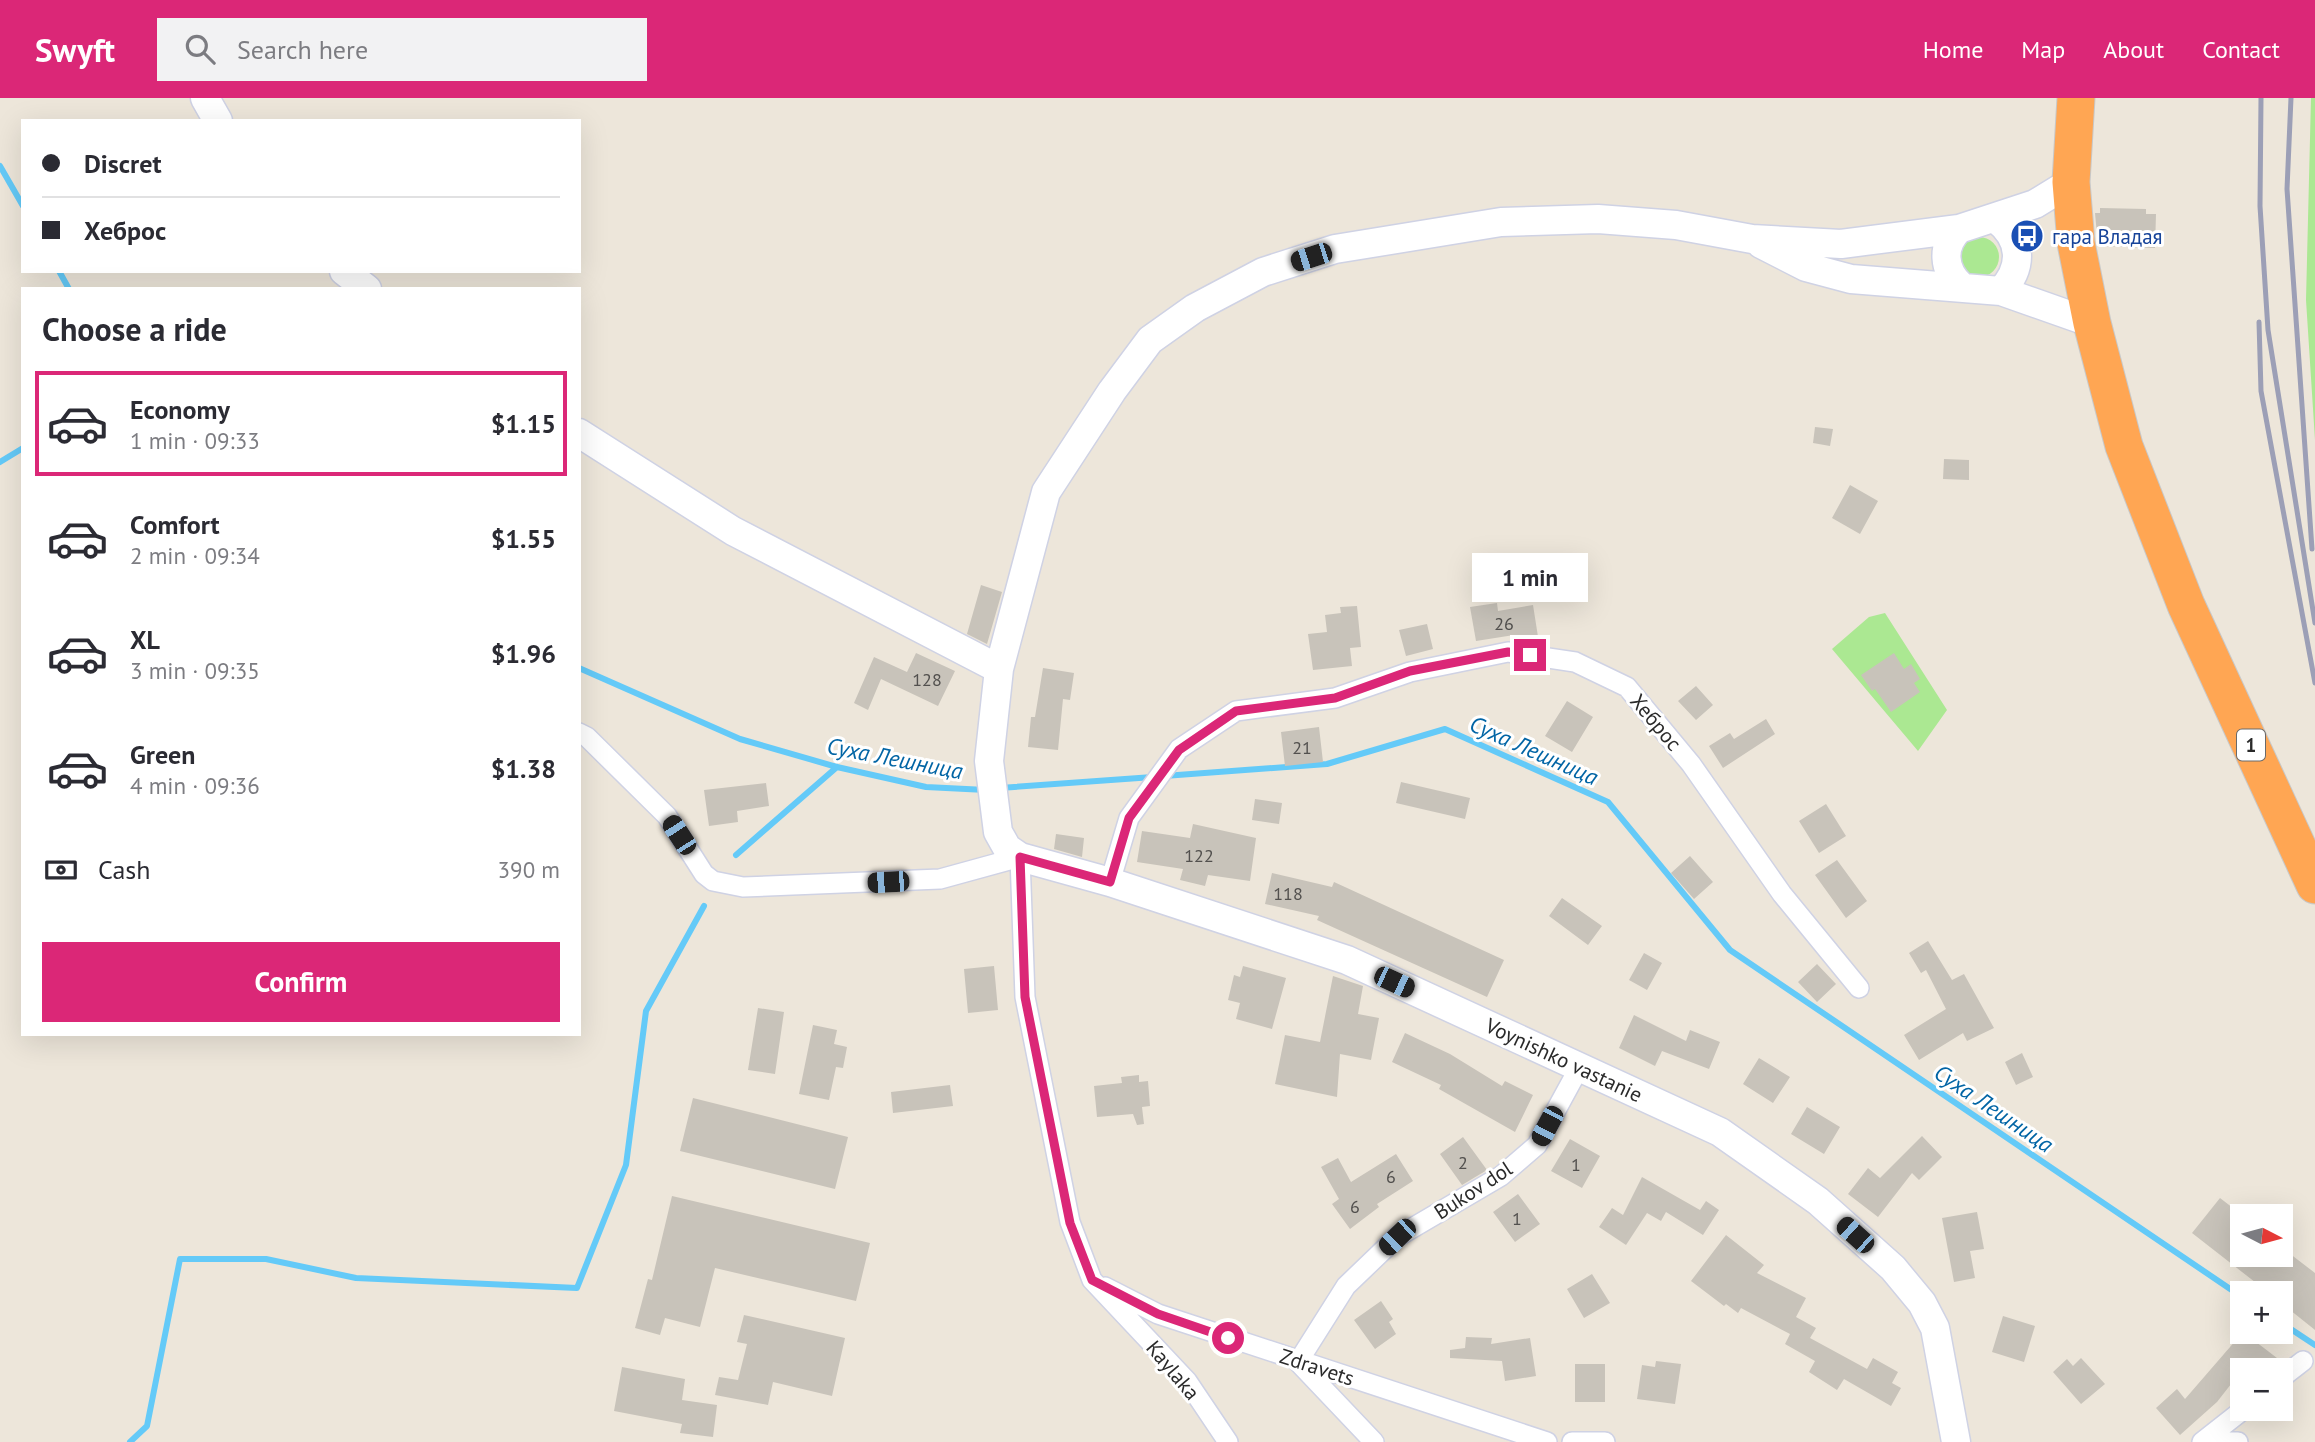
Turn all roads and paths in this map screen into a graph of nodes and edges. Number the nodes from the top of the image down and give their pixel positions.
1 (205, 98) edge
2 (2076, 98) edge
3 (217, 119) edge
4 (2071, 182) junction
5 (1996, 219) junction
6 (1959, 229) junction
7 (1752, 239) junction
8 (347, 273) edge
9 (1961, 286) junction
10 (364, 287) edge
11 (2001, 291) junction
12 (2092, 323) junction
13 (581, 434) edge
14 (999, 669) junction
15 (581, 734) edge
16 (1020, 857) junction
17 (1110, 882) junction
18 (2315, 885) edge
19 (1859, 988) dead end
20 (1579, 1068) junction
21 (1092, 1280) junction
22 (2303, 1361) dead end
23 (1298, 1362) junction
24 (2293, 1369) edge
25 (2230, 1420) edge
26 (1228, 1442) edge
27 (1374, 1442) edge
28 (1548, 1442) edge
29 (1572, 1442) edge
30 (1605, 1442) edge
31 (1956, 1442) edge
32 (2202, 1442) edge
33 (2238, 1442) edge

1 - 3 street
2 - 4 highway, 1
4 - 5 street
4 - 12 highway, 1
5 - 6 street
5 - 11 street
6 - 7 street
6 - 9 street
7 - 9 street
7 - 14 street
8 - 10 street
9 - 11 street
11 - 12 street
12 - 18 highway, 1
13 - 14 street
14 - 16 street
15 - 16 street
16 - 17 street, Voynishko vastanie
16 - 21 street, Kaylaka
17 - 19 street, Хеброс
17 - 20 street, Voynishko vastanie
20 - 23 street, Bukov dol
20 - 31 street, Voynishko vastanie
21 - 23 street, Zdravets
21 - 26 street, Kaylaka
22 - 24 street
23 - 27 street
23 - 28 street, Zdravets
25 - 32 street
29 - 30 street
32 - 33 street

